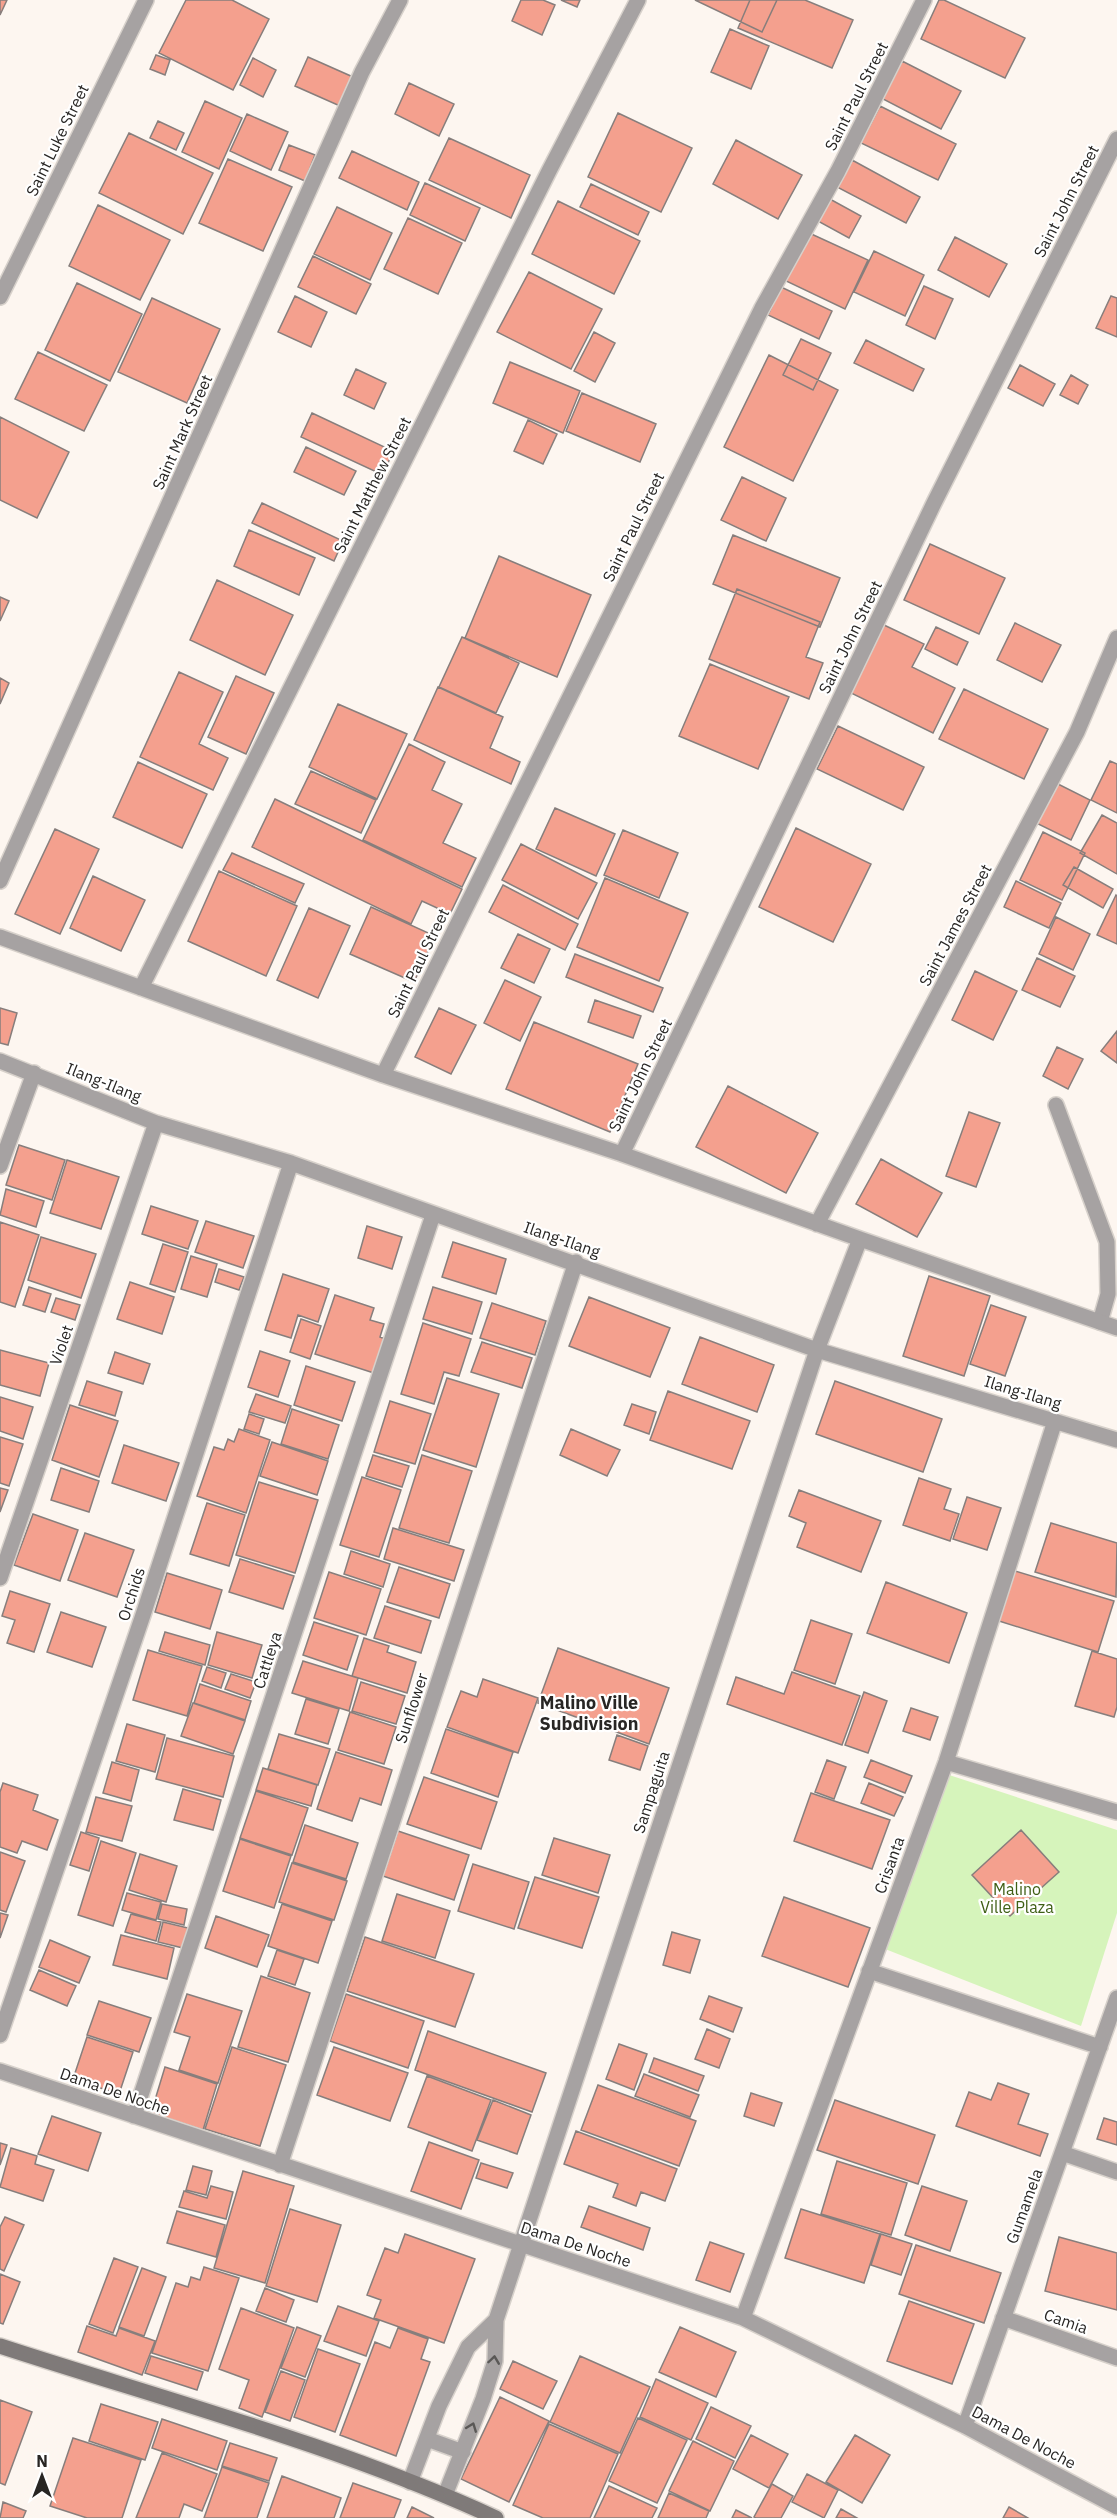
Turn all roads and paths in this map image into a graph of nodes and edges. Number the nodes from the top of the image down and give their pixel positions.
1 (146, 0) edge
2 (400, 0) edge
3 (638, 0) edge
4 (924, 0) edge
5 (1117, 139) edge
6 (0, 297) edge
7 (1117, 638) edge
8 (0, 881) edge
9 (0, 937) edge
10 (141, 988) junction
11 (0, 1062) edge
12 (34, 1073) junction
13 (383, 1075) junction
14 (1056, 1106) dead end
15 (156, 1123) junction
16 (622, 1154) junction
17 (291, 1163) junction
18 (0, 1166) edge
19 (433, 1215) junction
20 (817, 1224) junction
21 (860, 1239) junction
22 (576, 1262) junction
23 (1100, 1322) junction
24 (1117, 1328) edge
25 (817, 1350) junction
26 (1055, 1420) junction
27 (1117, 1440) edge
28 (0, 1578) edge
29 (946, 1762) junction
30 (1117, 1812) edge
31 (869, 1971) junction
32 (1117, 2000) edge
33 (0, 2034) edge
34 (1100, 2047) junction
35 (0, 2071) edge
36 (134, 2116) junction
37 (1062, 2153) junction
38 (280, 2165) junction
39 (1117, 2172) edge
40 (520, 2245) junction
41 (743, 2318) junction
42 (1003, 2318) junction
43 (496, 2320) junction
44 (0, 2346) edge
45 (1117, 2358) edge
46 (965, 2426) junction
47 (427, 2439) junction
48 (463, 2452) junction
49 (410, 2482) junction
50 (445, 2495) junction
51 (1117, 2507) edge
52 (495, 2518) edge

1 - 6 street, Saint Luke Street
2 - 8 street, Saint Mark Street
3 - 10 street, Saint Matthew Street
4 - 13 street, Saint Paul Street
5 - 16 street, Saint John Street
7 - 20 street, Saint James Street
9 - 10 street
10 - 13 street
11 - 12 street, Ilang-Ilang
12 - 15 street, Ilang-Ilang
12 - 18 street
13 - 16 street
14 - 23 street
15 - 17 street, Ilang-Ilang
15 - 28 street, Violet
16 - 20 street
17 - 19 street, Ilang-Ilang
17 - 33 street, Orchids
19 - 22 street, Ilang-Ilang
19 - 36 street, Cattleya
20 - 21 street
21 - 23 street
21 - 25 street, Sampaguita
22 - 25 street, Ilang-Ilang
22 - 38 street, Sunflower
23 - 24 street
25 - 26 street, Ilang-Ilang
25 - 40 street, Sampaguita
26 - 27 street, Ilang-Ilang
26 - 29 street, Crisanta
29 - 30 street
29 - 31 street, Crisanta
31 - 34 street
31 - 41 street, Crisanta
32 - 34 street, Gumamela
34 - 37 street, Gumamela
35 - 36 street, Dama De Noche
36 - 38 street, Dama De Noche
37 - 39 street
37 - 42 street, Gumamela
38 - 40 street, Dama De Noche
40 - 41 street, Dama De Noche
40 - 43 street, Sampaguita
41 - 46 street, Dama De Noche
42 - 45 street, Camia
42 - 46 street, Gumamela
43 - 47 street
48 -> 43 street
44 - 49 street
46 - 51 street, Dama De Noche
47 - 48 street
47 - 49 street
48 - 50 street
49 - 50 street
50 - 52 street

